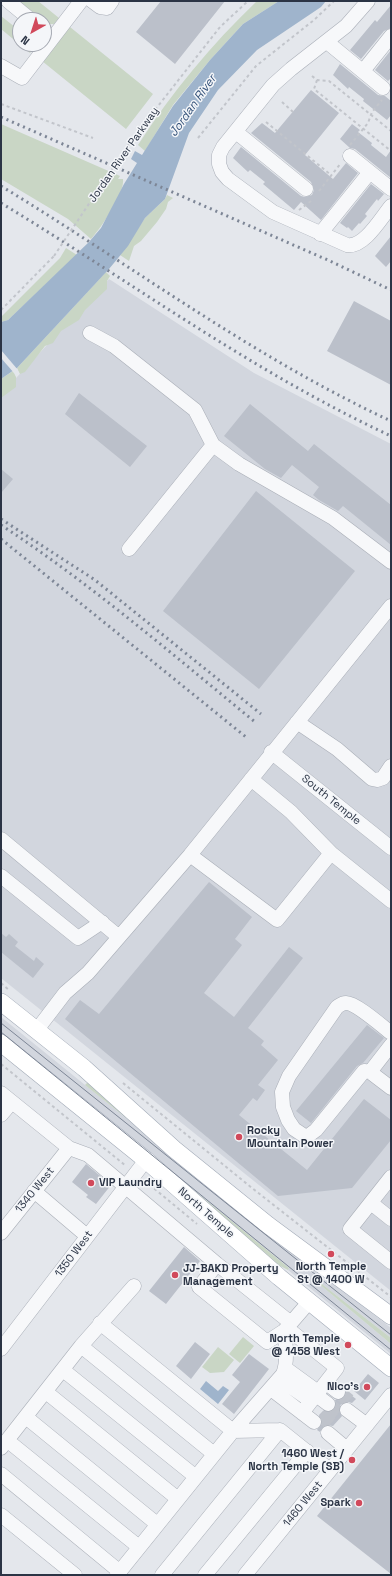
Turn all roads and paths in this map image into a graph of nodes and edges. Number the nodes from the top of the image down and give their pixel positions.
1 (8, 1) edge
2 (81, 1) edge
3 (92, 1) edge
4 (112, 1) edge
5 (248, 1) edge
6 (334, 1) edge
7 (368, 1) edge
8 (21, 12) edge
9 (52, 30) edge
10 (391, 36) edge
11 (327, 42) junction
12 (37, 52) edge
13 (1, 66) edge
14 (363, 72) junction
15 (312, 76) dead end
16 (317, 80) junction
17 (383, 88) dead end
18 (282, 102) dead end
19 (1, 104) edge
20 (293, 112) dead end
21 (266, 122) dead end
22 (391, 131) edge
23 (236, 132) junction
24 (93, 138) dead end
25 (198, 138) dead end
26 (391, 151) edge
27 (350, 156) dead end
28 (370, 172) junction
29 (331, 175) dead end
30 (391, 188) edge
31 (306, 189) dead end
32 (391, 206) edge
33 (320, 234) junction
34 (1, 310) edge
35 (90, 333) dead end
36 (213, 446) junction
37 (129, 550) dead end
38 (391, 562) edge
39 (391, 606) edge
40 (297, 722) junction
41 (271, 752) junction
42 (391, 766) edge
43 (252, 778) junction
44 (387, 781) edge
45 (1, 839) edge
46 (391, 848) edge
47 (330, 853) junction
48 (190, 855) junction
49 (1, 876) edge
50 (391, 901) edge
51 (102, 922) junction
52 (119, 937) junction
53 (1, 983) edge
54 (6, 997) edge
55 (36, 1031) junction
56 (391, 1033) edge
57 (1, 1043) edge
58 (391, 1045) edge
59 (370, 1072) junction
60 (118, 1079) dead end
61 (391, 1088) edge
62 (1, 1093) edge
63 (12, 1102) junction
64 (1, 1115) edge
65 (69, 1148) junction
66 (146, 1160) junction
67 (391, 1178) edge
68 (125, 1188) junction
69 (34, 1191) junction
70 (371, 1203) junction
71 (391, 1219) edge
72 (1, 1233) edge
73 (88, 1236) junction
74 (391, 1262) edge
75 (217, 1264) junction
76 (134, 1286) dead end
77 (391, 1297) edge
78 (309, 1302) junction
79 (391, 1316) edge
80 (100, 1323) junction
81 (287, 1327) junction
82 (81, 1346) junction
83 (1, 1349) edge
84 (391, 1368) edge
85 (63, 1370) junction
86 (279, 1379) junction
87 (46, 1392) junction
88 (391, 1395) edge
89 (315, 1397) junction
90 (27, 1418) junction
91 (280, 1430) junction
92 (233, 1431) junction
93 (360, 1433) junction
94 (4, 1444) edge
95 (306, 1451) junction
96 (214, 1454) junction
97 (330, 1470) junction
98 (1, 1474) edge
99 (196, 1477) junction
100 (178, 1499) junction
101 (1, 1516) edge
102 (157, 1524) junction
103 (139, 1547) junction
104 (119, 1573) edge
105 (75, 1575) edge
106 (162, 1575) edge
107 (205, 1575) edge
108 (245, 1575) edge

1 - 8 street
2 - 9 street
3 - 4 street
5 - 34 path, Jordan River Parkway, bridge
6 - 25 path
7 - 11 street
10 - 14 street
11 - 14 street
11 - 23 street
12 - 13 street
14 - 17 street
15 - 16 path
16 - 22 path
16 - 26 path
18 - 20 path
19 - 24 path
21 - 29 path
23 - 31 street
23 - 33 street
27 - 28 street
28 - 30 street
28 - 33 street
32 - 33 street
35 - 36 street
36 - 37 street
36 - 38 street
39 - 40 street
40 - 41 street
40 - 44 street
41 - 43 street
41 - 46 street, South Temple
42 - 44 street
43 - 47 street
43 - 48 street
45 - 51 street
47 - 48 street
47 - 50 street
48 - 52 street
49 - 51 street
51 - 52 street
52 - 55 street
53 - 54 path
54 - 55 main road
55 - 79 main road
56 - 59 street
57 - 66 main road, North Temple
58 - 59 street
59 - 61 street
60 - 77 path
62 - 63 street
63 - 64 street
63 - 65 street
65 - 68 street
65 - 69 street, 1340 West
66 - 68 street, 1350 West
66 - 78 main road, North Temple
67 - 70 street
68 - 73 street, 1350 West
68 - 75 street
69 - 72 street, 1340 West
69 - 73 street
70 - 71 street
70 - 74 street
73 - 83 street, 1350 West
75 - 81 street
75 - 81 street
76 - 80 street
78 - 81 street
78 - 84 main road, North Temple
80 - 82 street
80 - 92 street
81 - 86 street
81 - 89 street
82 - 85 street
82 - 96 street
85 - 87 street
85 - 99 street
86 - 89 street
86 - 89 street
86 - 92 street
87 - 90 street
87 - 100 street
88 - 93 street, 1460 West
89 - 89 street
90 - 94 street
90 - 102 street
91 - 92 street
91 - 95 street
91 - 106 street
92 - 96 street
93 - 93 street
93 - 97 street, 1460 West
94 - 103 street
95 - 97 street
95 - 107 street
96 - 99 street
97 - 108 street, 1460 West
98 - 104 street
99 - 100 street
100 - 102 street
101 - 105 street
102 - 103 street
103 - 104 street

